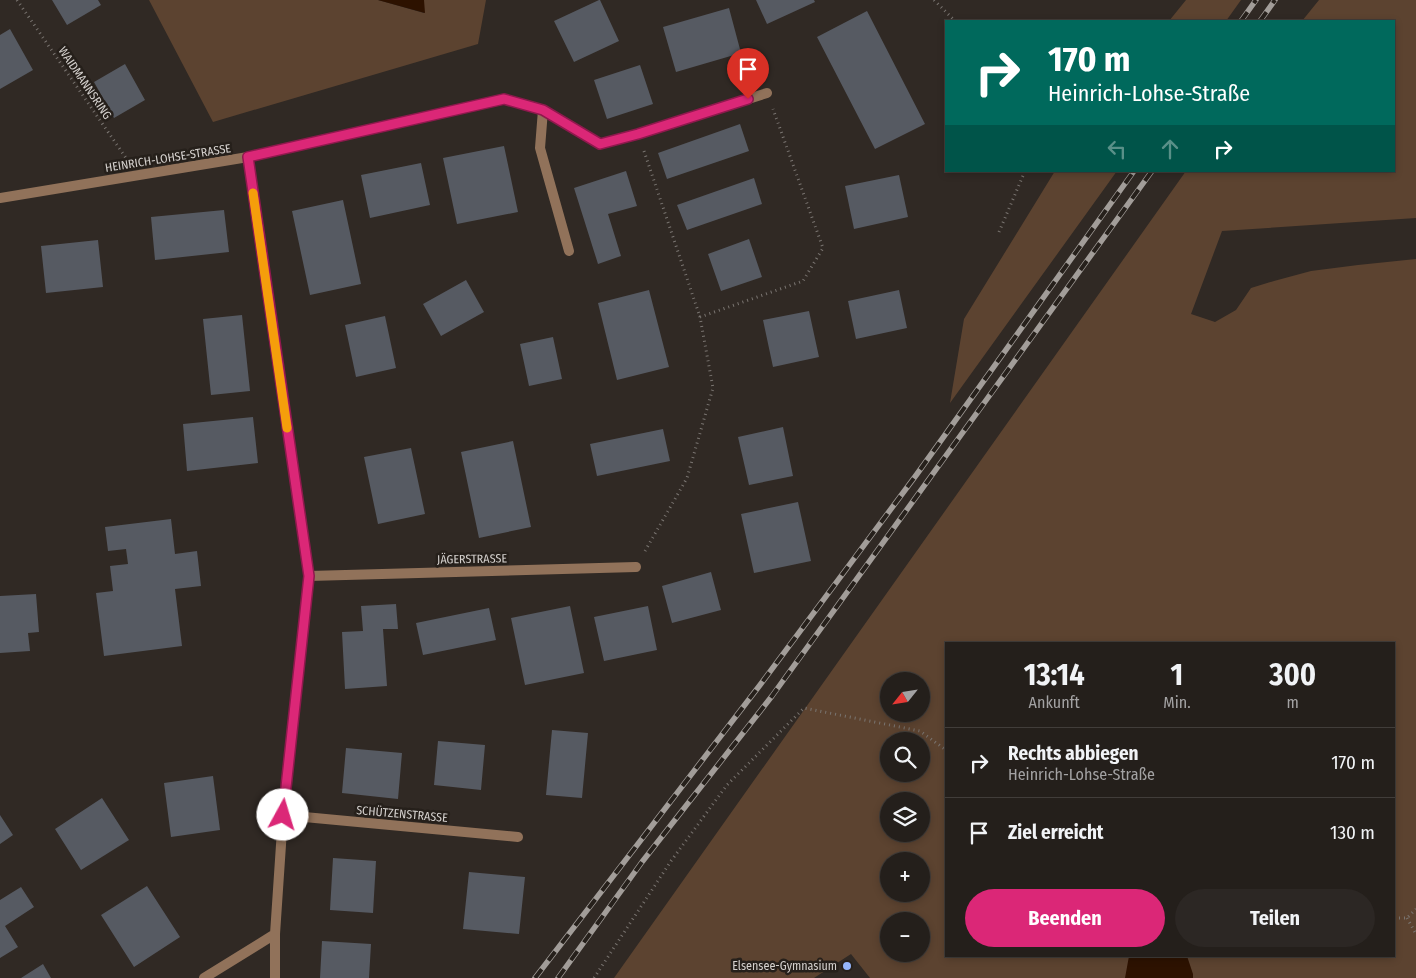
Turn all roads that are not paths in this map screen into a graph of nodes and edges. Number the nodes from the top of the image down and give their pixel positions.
1 (767, 93) road end
2 (543, 110) junction
3 (248, 157) junction
4 (0, 198) edge
5 (569, 251) dead end
6 (636, 567) road end
7 (309, 576) junction
8 (283, 815) junction
9 (518, 838) dead end
10 (275, 934) junction
11 (204, 978) edge
12 (275, 978) edge

1 - 2 street, HEINRICH-LOHSE-STRASSE
2 - 3 street, HEINRICH-LOHSE-STRASSE
2 - 5 street
3 - 4 street, HEINRICH-LOHSE-STRASSE
3 - 7 street
6 - 7 street, JÄGERSTRASSE
7 - 8 street
8 - 9 street, SCHÜTZENSTRASSE
8 - 10 street
10 - 11 street
10 - 12 street

